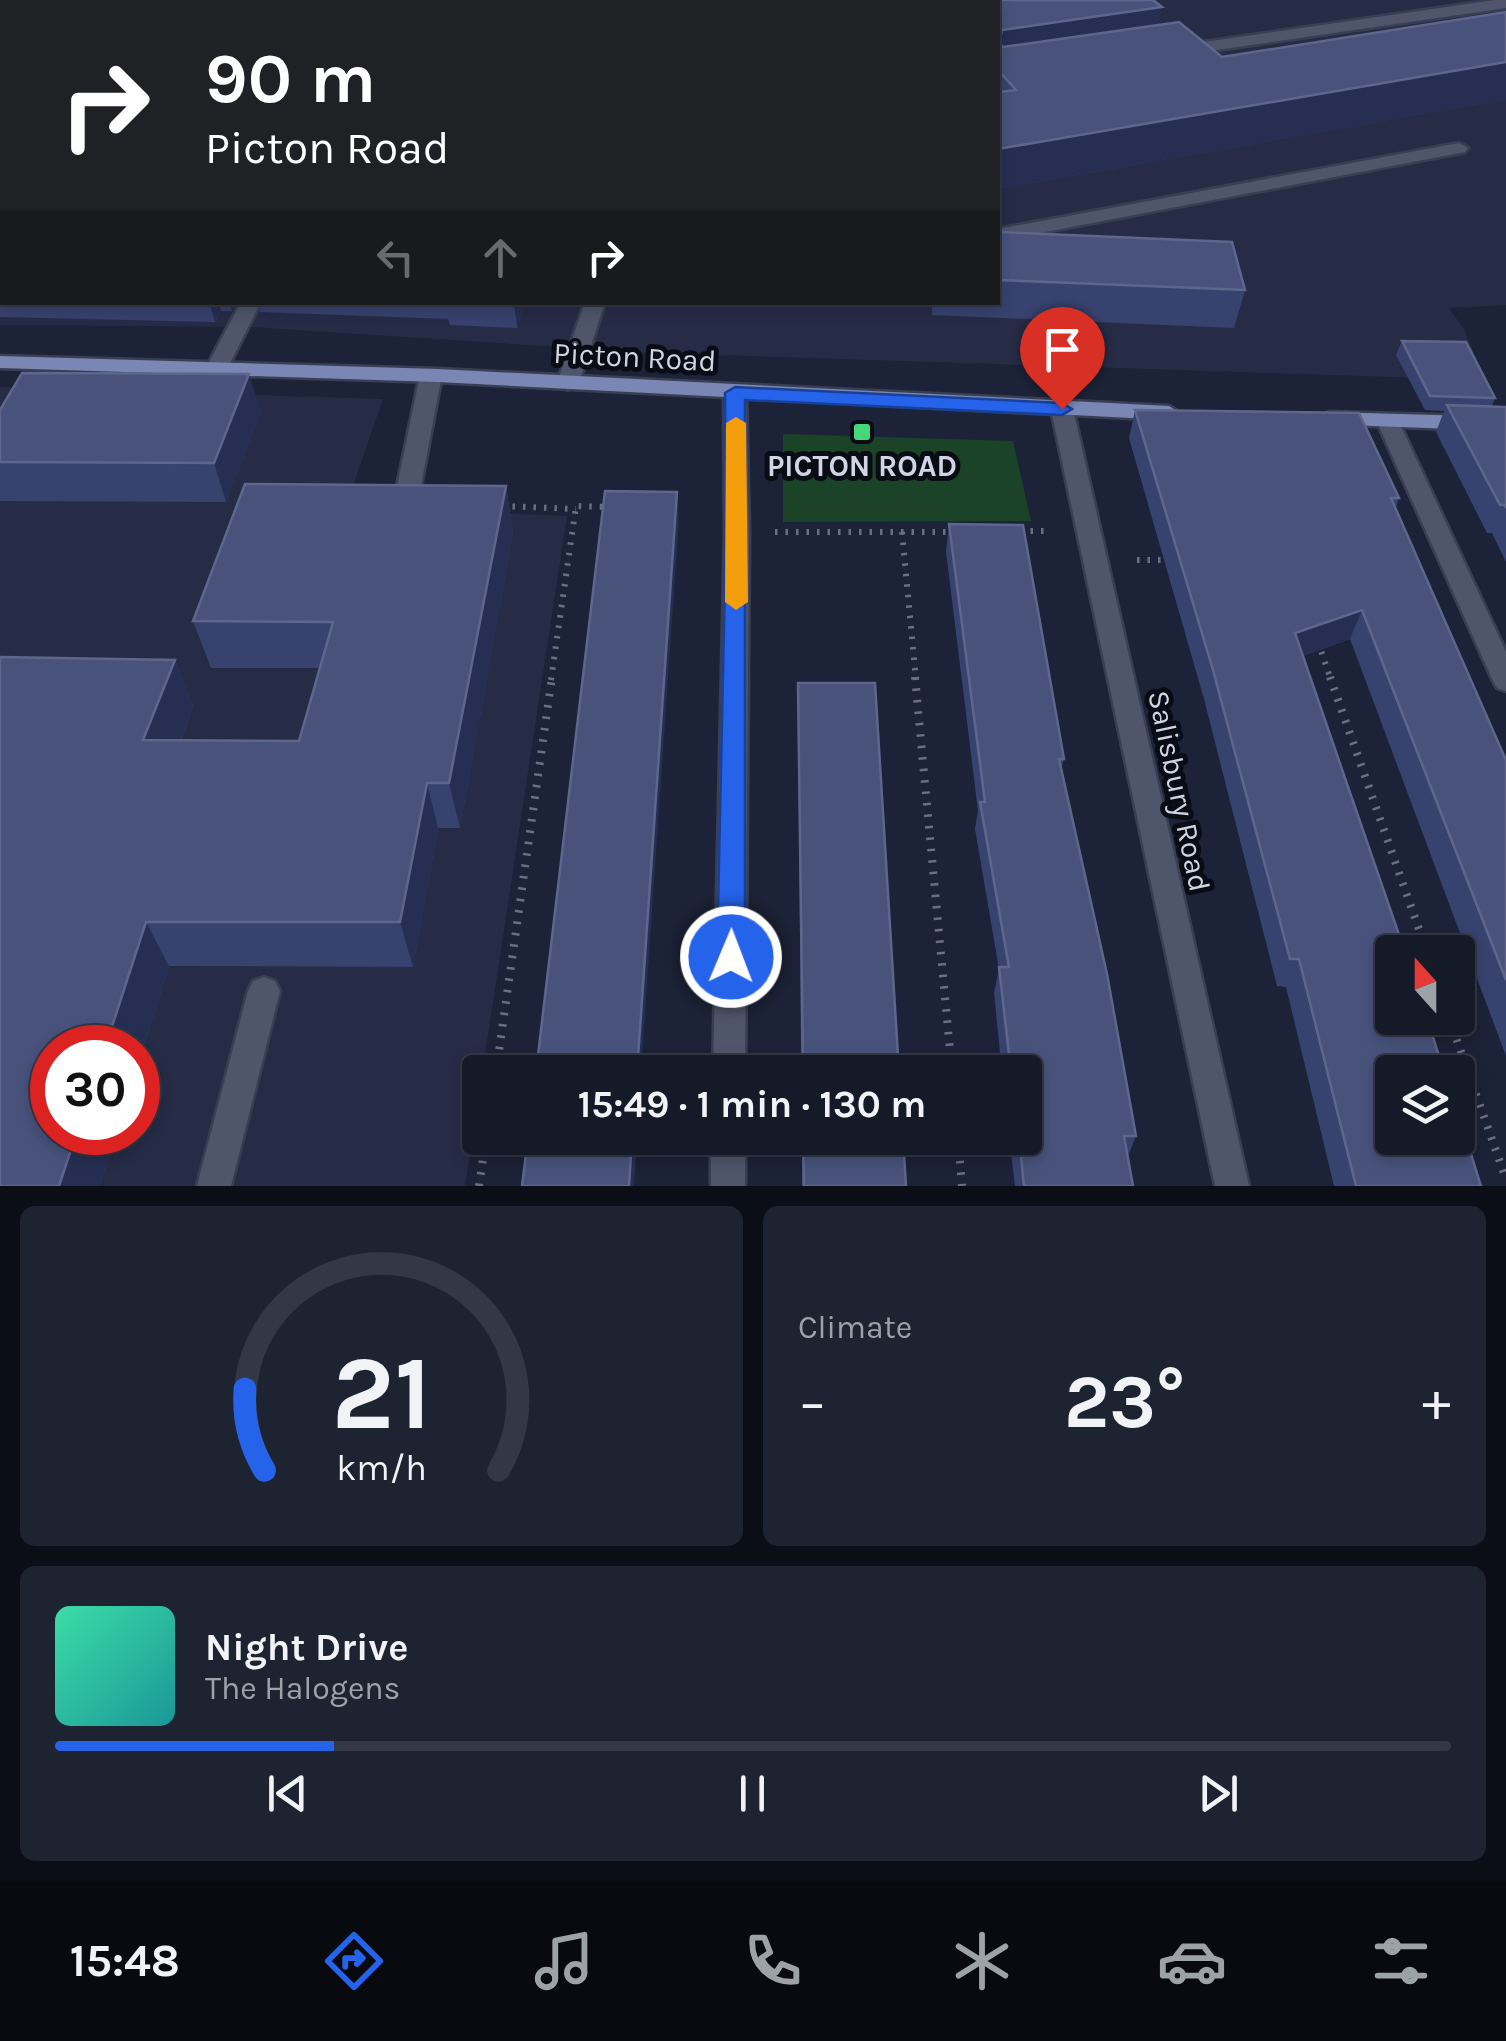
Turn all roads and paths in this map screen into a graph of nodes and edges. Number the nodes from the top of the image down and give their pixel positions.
1 (1506, 3) edge
2 (1154, 54) edge
3 (1459, 148) dead end
4 (1000, 235) edge
5 (249, 305) edge
6 (594, 305) edge
7 (0, 362) edge
8 (218, 366) junction
9 (430, 375) junction
10 (568, 383) junction
11 (735, 393) junction
12 (1062, 409) junction
13 (1196, 414) edge
14 (1311, 419) edge
15 (1388, 422) junction
16 (1506, 424) edge
17 (406, 501) edge
18 (500, 506) edge
19 (630, 508) edge
20 (576, 509) junction
21 (1089, 530) junction
22 (1014, 531) edge
23 (737, 532) junction
24 (902, 532) junction
25 (958, 532) edge
26 (1095, 559) junction
27 (1172, 560) edge
28 (1315, 636) edge
29 (1506, 681) edge
30 (1420, 935) edge
31 (264, 991) dead end
32 (1456, 1035) edge
33 (498, 1055) edge
34 (729, 1055) edge
35 (950, 1055) edge
36 (484, 1155) edge
37 (728, 1155) edge
38 (959, 1155) edge
39 (1506, 1179) edge
40 (214, 1186) edge
41 (479, 1186) edge
42 (728, 1186) edge
43 (962, 1186) edge
44 (1232, 1186) edge

1 - 2 street
3 - 4 street
5 - 8 street
6 - 10 street
7 - 8 main road, Picton Road
8 - 9 main road, Picton Road
9 - 10 main road, Picton Road
9 - 17 street
10 - 11 main road, Picton Road
11 - 12 main road, Picton Road
11 - 23 street
12 - 13 main road, Picton Road
12 - 21 street, Salisbury Road
14 - 15 main road
15 - 16 main road
15 - 29 street
18 - 20 path
19 - 20 path
20 - 33 path
21 - 22 path
21 - 26 street, Salisbury Road
23 - 24 path
23 - 34 street
24 - 25 path
24 - 35 path
26 - 27 path
26 - 44 street, Salisbury Road
28 - 30 path
31 - 40 street
32 - 39 path
36 - 41 path
37 - 42 street
38 - 43 path

